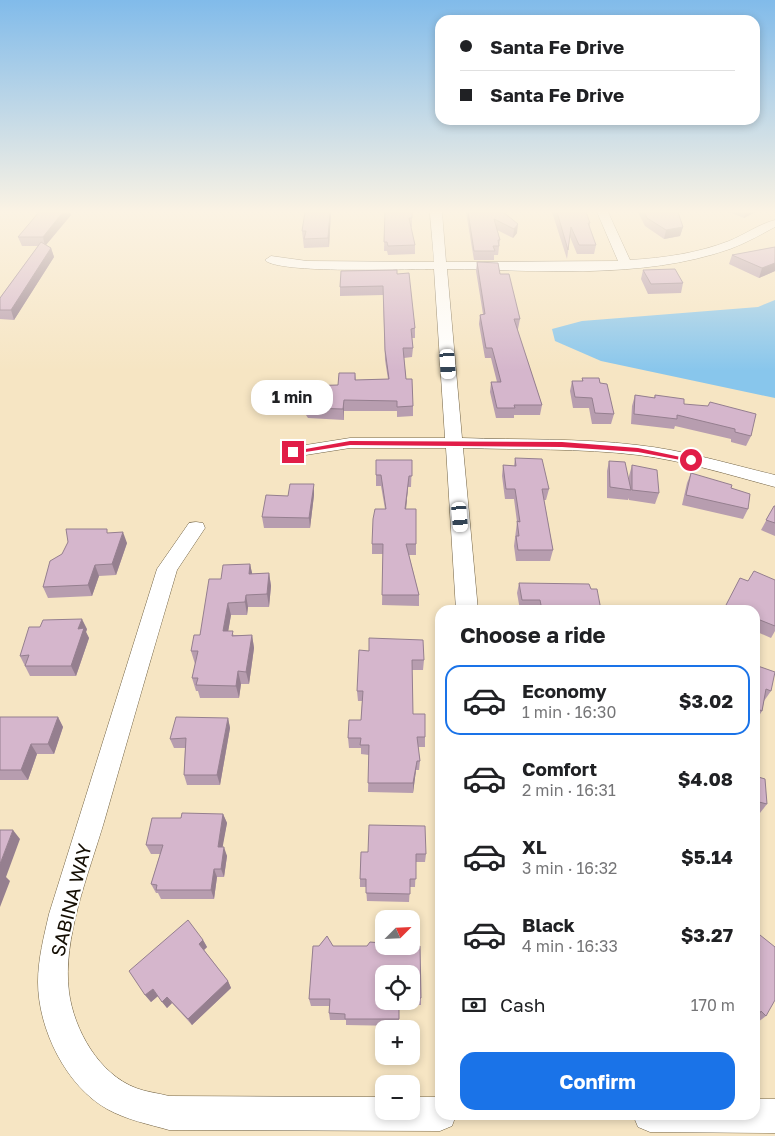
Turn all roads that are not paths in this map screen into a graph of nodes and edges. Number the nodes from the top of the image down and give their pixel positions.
1 (301, 265) edge
2 (604, 265) edge
3 (440, 266) junction
4 (454, 443) junction
5 (293, 452) dead end
6 (775, 481) edge
7 (196, 528) dead end
8 (468, 605) edge
9 (435, 1114) edge
10 (760, 1116) edge
11 (775, 1116) edge

1 - 3 street
2 - 3 street
3 - 4 street
4 - 5 street
4 - 6 street
4 - 8 street
7 - 9 street, SABINA WAY
10 - 11 street

